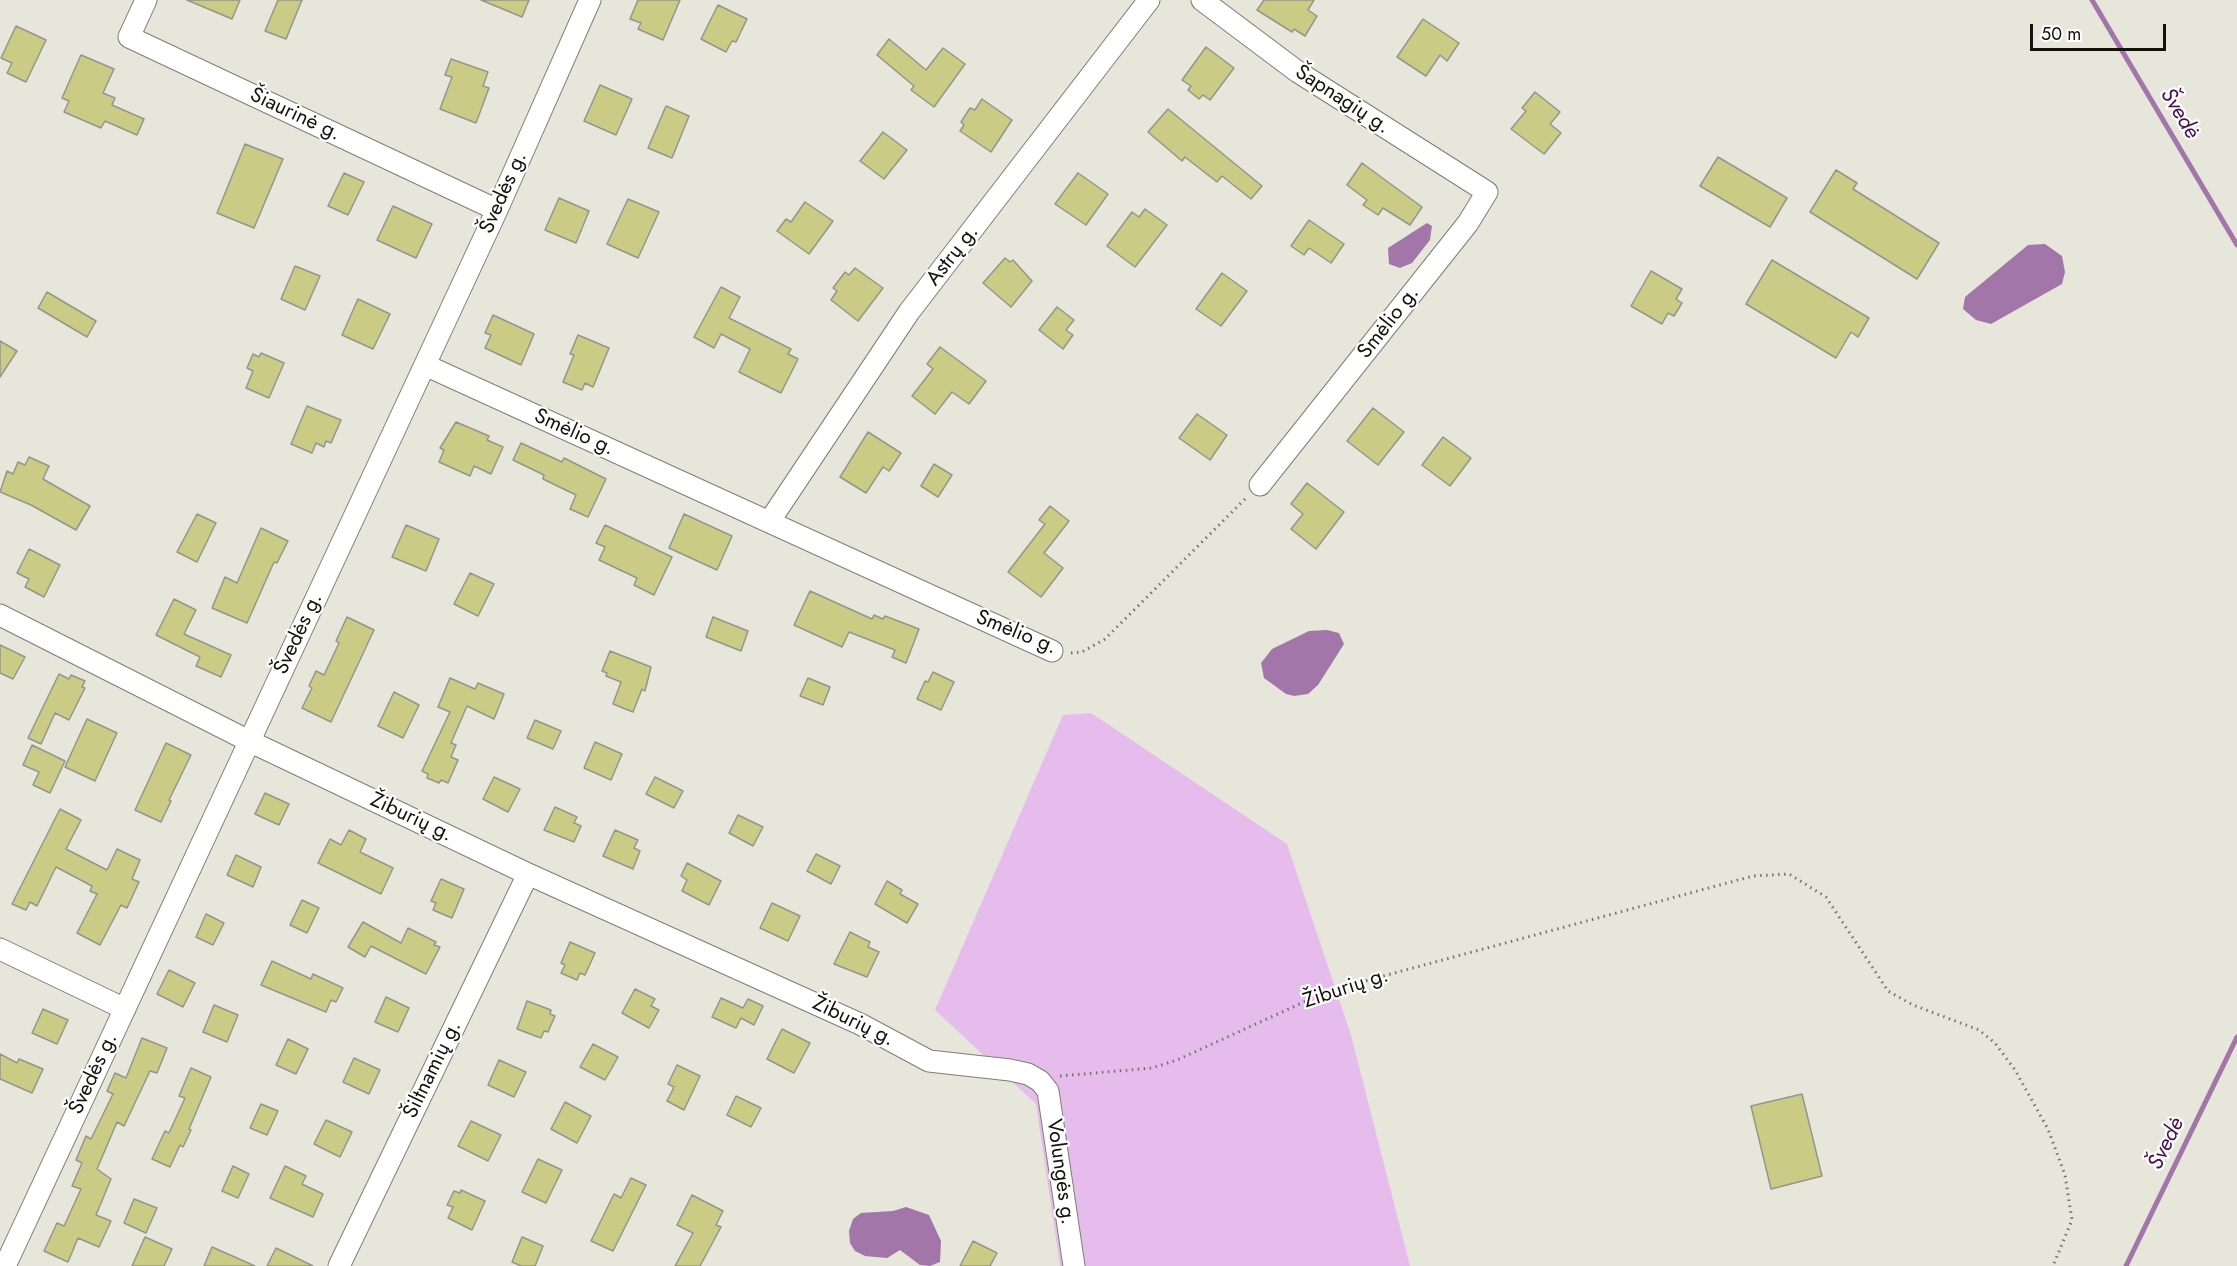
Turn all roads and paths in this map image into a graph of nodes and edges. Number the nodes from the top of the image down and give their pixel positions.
1 (146, 0) edge
2 (590, 0) edge
3 (1149, 0) edge
4 (1202, 0) edge
5 (1487, 192) joint
6 (497, 210) junction
7 (425, 365) junction
8 (1260, 485) joint
9 (770, 522) junction
10 (0, 615) edge
11 (1052, 651) joint
12 (249, 741) junction
13 (528, 874) junction
14 (0, 949) edge
15 (125, 1009) junction
16 (1040, 1081) junction
17 (5, 1266) edge
18 (339, 1266) edge
19 (1074, 1266) edge
20 (2053, 1266) edge

1 - 6 street, Šiaurinė g.
2 - 6 street, Švedės g.
3 - 9 street, Astrų g.
4 - 5 street, Šapnagių g.
5 - 8 street, Smėlio g.
6 - 7 street, Švedės g.
7 - 9 street, Smėlio g.
7 - 12 street, Švedės g.
8 - 11 path, Smėlio g.
9 - 11 street, Smėlio g.
10 - 12 street, Žiburių g.
12 - 13 street, Žiburių g.
12 - 15 street, Švedės g.
13 - 16 street, Žiburių g.
13 - 18 street, Šiltnamių g.
14 - 15 street
15 - 17 street, Švedės g.
16 - 19 street, Volungės g.
16 - 20 path, Žiburių g.

